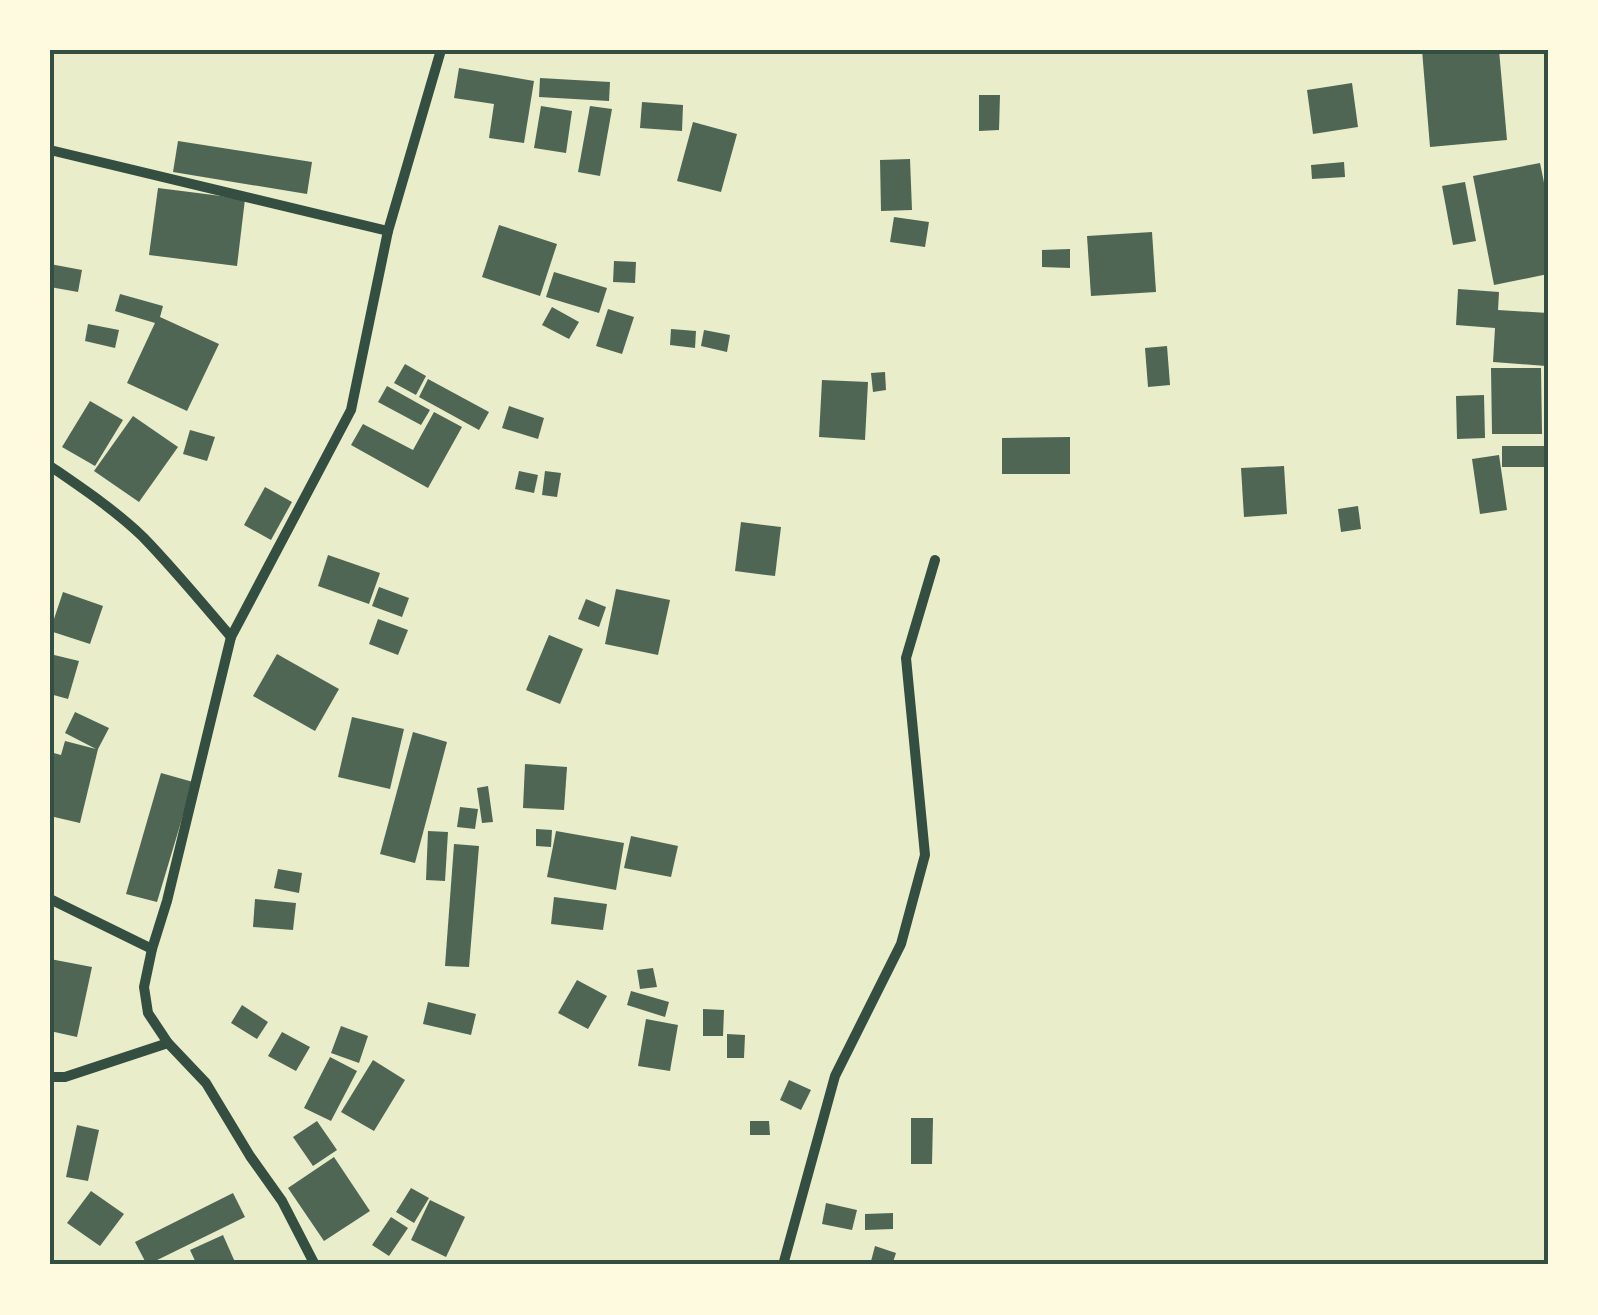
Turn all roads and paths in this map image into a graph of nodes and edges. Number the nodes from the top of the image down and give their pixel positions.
1 (441, 50) edge
2 (50, 150) edge
3 (388, 232) junction
4 (50, 466) edge
5 (935, 560) dead end
6 (231, 636) junction
7 (50, 898) edge
8 (152, 949) junction
9 (168, 1043) junction
10 (50, 1077) edge
11 (315, 1265) edge
12 (782, 1265) edge

1 - 3 street
2 - 3 street
3 - 6 street
4 - 6 street
5 - 12 street
6 - 8 street
7 - 8 street
8 - 9 street
9 - 10 street
9 - 11 street

